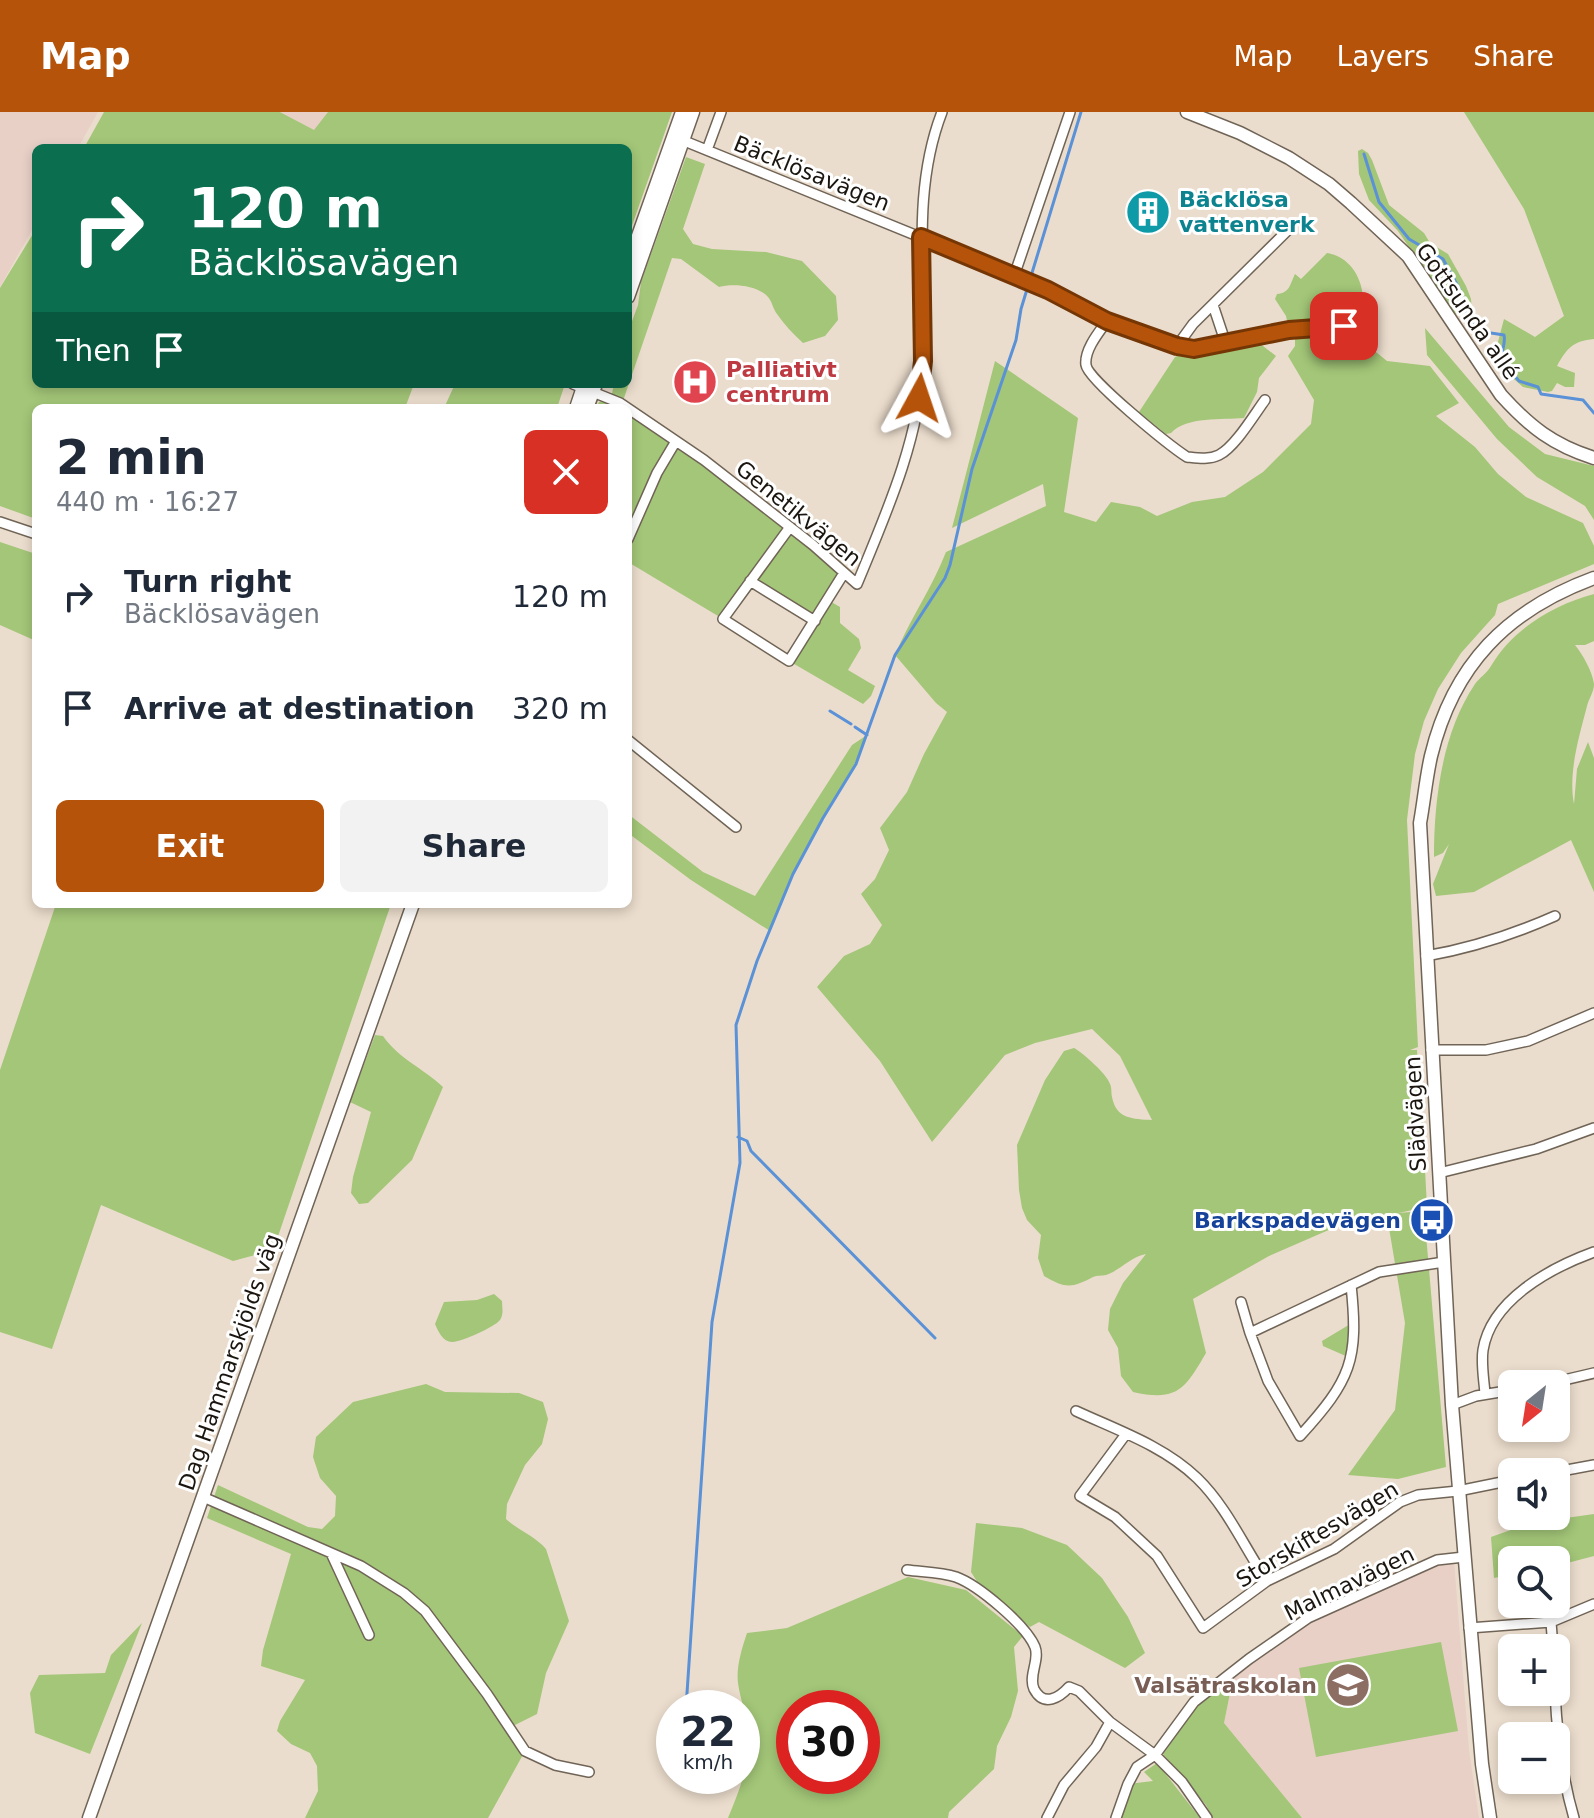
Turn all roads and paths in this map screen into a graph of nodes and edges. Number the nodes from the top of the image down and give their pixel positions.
1 (682, 112) edge
2 (693, 112) edge
3 (721, 112) edge
4 (942, 112) edge
5 (1070, 112) edge
6 (1187, 112) edge
7 (679, 139) junction
8 (707, 150) junction
9 (1290, 228) dead end
10 (921, 237) junction
11 (632, 254) edge
12 (1014, 276) junction
13 (632, 285) edge
14 (1213, 305) junction
15 (1107, 321) junction
16 (1344, 326) dead end
17 (1225, 341) junction
18 (1177, 346) junction
19 (590, 388) edge
20 (1265, 400) dead end
21 (621, 404) edge
22 (632, 411) edge
23 (676, 441) junction
24 (1594, 458) edge
25 (0, 522) edge
26 (790, 527) junction
27 (632, 530) edge
28 (32, 533) edge
29 (844, 573) junction
30 (1594, 578) edge
31 (750, 581) junction
32 (815, 621) junction
33 (632, 743) edge
34 (736, 827) dead end
35 (412, 908) edge
36 (1555, 916) dead end
37 (1426, 956) junction
38 (1594, 1013) edge
39 (1431, 1050) junction
40 (1594, 1128) edge
41 (1439, 1173) junction
42 (1594, 1252) edge
43 (1444, 1262) junction
44 (1351, 1285) junction
45 (1241, 1302) dead end
46 (1250, 1333) junction
47 (1594, 1373) edge
48 (1570, 1379) edge
49 (1498, 1392) edge
50 (1485, 1394) junction
51 (1452, 1405) junction
52 (1076, 1411) dead end
53 (1126, 1434) junction
54 (1594, 1465) edge
55 (1570, 1469) edge
56 (1498, 1483) edge
57 (1458, 1491) junction
58 (203, 1497) junction
59 (331, 1553) junction
60 (1464, 1557) junction
61 (907, 1570) dead end
62 (1267, 1581) junction
63 (1594, 1604) edge
64 (1551, 1622) junction
65 (1469, 1628) junction
66 (1552, 1634) edge
67 (369, 1635) dead end
68 (1556, 1706) edge
69 (1110, 1722) junction
70 (1155, 1755) junction
71 (589, 1772) dead end
72 (89, 1818) edge
73 (1047, 1818) edge
74 (1116, 1818) edge
75 (1207, 1818) edge
76 (1490, 1818) edge
77 (1574, 1818) edge

1 - 7 street
2 - 7 street
3 - 8 street
4 - 10 street, Genetikvägen
5 - 12 street
6 - 24 street, Gottsunda allé
7 - 8 street, Bäcklösavägen
7 - 11 street
7 - 13 street
8 - 10 street, Bäcklösavägen
9 - 14 street
10 - 12 street, Bäcklösavägen
10 - 29 street, Genetikvägen
12 - 15 street, Bäcklösavägen
14 - 17 street
14 - 18 street
15 - 18 street, Bäcklösavägen
15 - 20 street
16 - 17 street, Bäcklösavägen
17 - 18 street, Bäcklösavägen
19 - 21 street, Genetikvägen
22 - 23 street, Genetikvägen
23 - 26 street, Genetikvägen
23 - 27 street
25 - 28 street
26 - 29 street, Genetikvägen
26 - 31 street
29 - 32 street
30 - 37 street, Slädvägen
31 - 32 street
31 - 32 street
33 - 34 street
35 - 58 street, Dag Hammarskjölds väg
36 - 37 street
37 - 39 street, Slädvägen
38 - 39 street
39 - 41 street, Slädvägen
40 - 41 street
41 - 43 street, Slädvägen
42 - 50 street
43 - 44 street
43 - 51 street, Slädvägen
44 - 46 street
44 - 46 street
45 - 46 street
47 - 48 street
49 - 50 street
50 - 51 street
51 - 57 street, Slädvägen
52 - 53 street
53 - 62 street
53 - 62 street, Storskiftesvägen
54 - 55 street
56 - 57 street, Storskiftesvägen
57 - 60 street, Slädvägen
57 - 62 street, Storskiftesvägen
58 - 59 street
58 - 72 street, Dag Hammarskjölds väg
59 - 67 street
59 - 71 street
60 - 65 street, Slädvägen
60 - 70 street, Malmavägen
61 - 69 street
63 - 64 street
64 - 65 street
64 - 66 street
65 - 76 street, Slädvägen
68 - 77 street
69 - 70 street
69 - 73 street
70 - 74 street, Malmavägen
70 - 75 street

